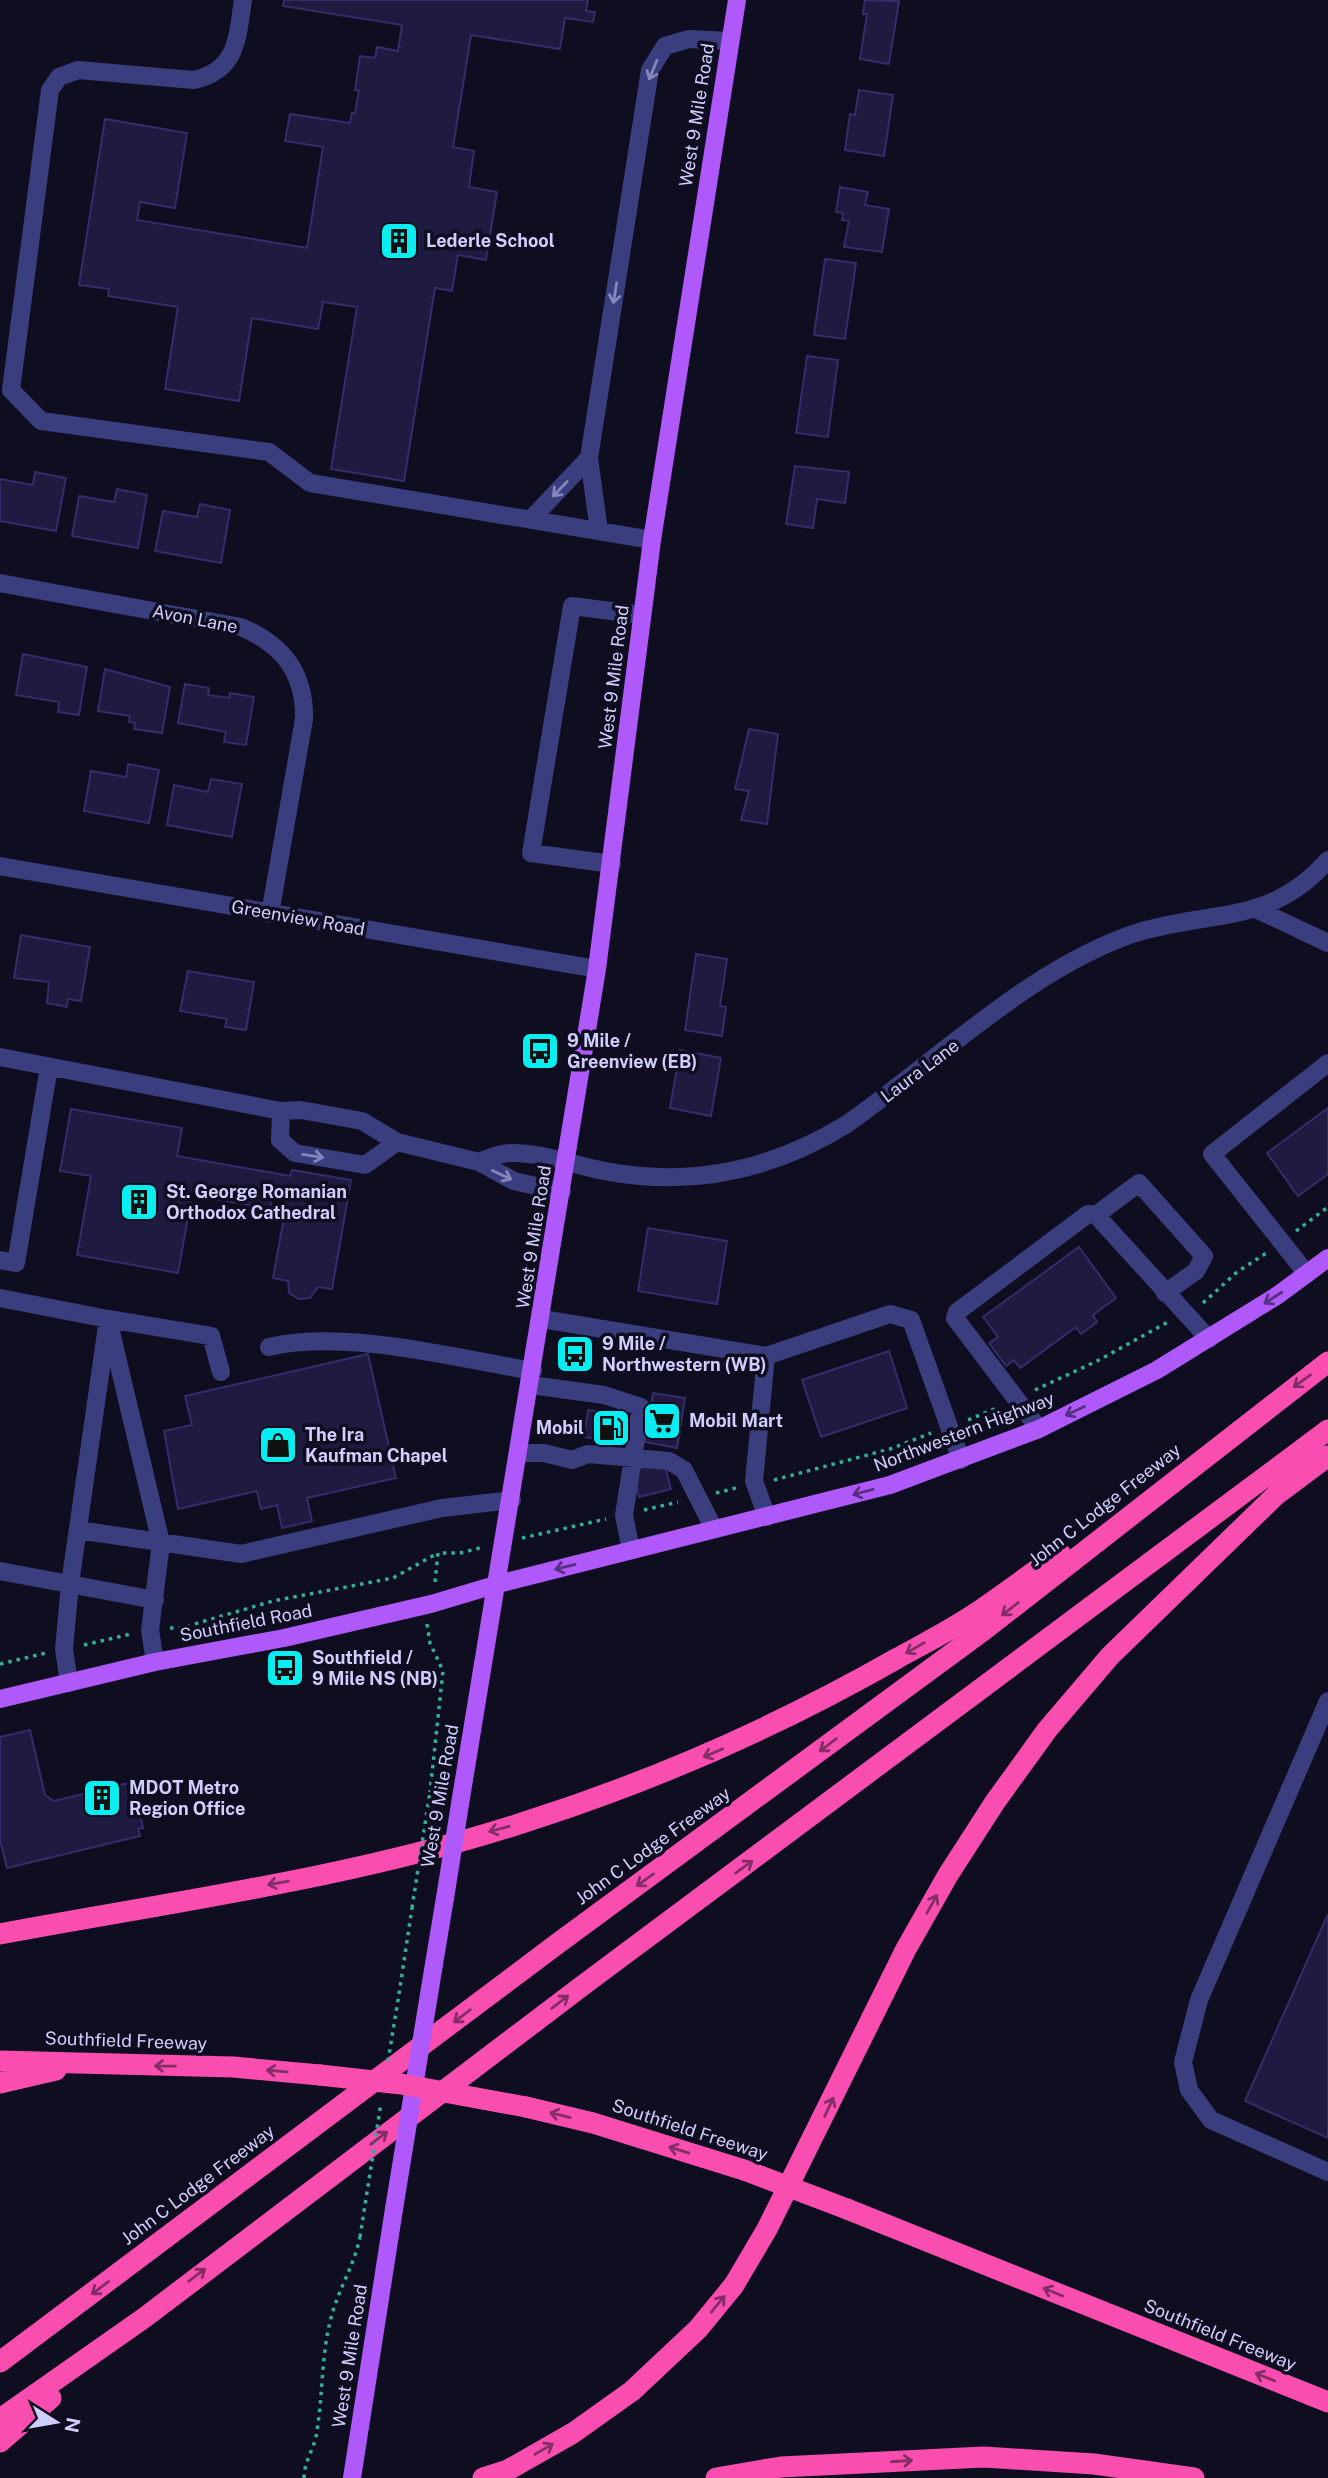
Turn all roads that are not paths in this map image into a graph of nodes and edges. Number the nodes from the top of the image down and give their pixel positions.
1 (243, 0) edge
2 (737, 0) edge
3 (730, 41) junction
4 (589, 458) junction
5 (531, 519) junction
6 (599, 531) junction
7 (652, 540) junction
8 (0, 583) edge
9 (642, 615) junction
10 (1328, 860) edge
11 (612, 864) junction
12 (0, 866) edge
13 (1258, 909) junction
14 (270, 914) junction
15 (1328, 943) edge
16 (597, 970) junction
17 (0, 1057) edge
18 (1328, 1063) edge
19 (49, 1067) junction
20 (281, 1111) junction
21 (397, 1142) junction
22 (479, 1162) junction
23 (567, 1163) junction
24 (562, 1192) junction
25 (1096, 1215) junction
26 (1328, 1258) edge
27 (0, 1260) edge
28 (1307, 1274) junction
29 (1165, 1293) junction
30 (0, 1298) edge
31 (108, 1319) junction
32 (542, 1319) junction
33 (1209, 1339) junction
34 (269, 1347) dead end
35 (766, 1356) junction
36 (1328, 1362) edge
37 (221, 1372) dead end
38 (532, 1378) junction
39 (1275, 1400) junction
40 (1038, 1429) junction
41 (1328, 1430) edge
42 (520, 1453) junction
43 (1328, 1456) edge
44 (633, 1458) junction
45 (961, 1460) junction
46 (512, 1500) junction
47 (766, 1517) junction
48 (715, 1529) junction
49 (78, 1530) junction
50 (161, 1544) junction
51 (631, 1550) junction
52 (0, 1571) edge
53 (70, 1584) junction
54 (498, 1584) junction
55 (155, 1600) junction
56 (155, 1662) junction
57 (69, 1683) junction
58 (0, 1699) edge
59 (1328, 1701) edge
60 (0, 1934) edge
61 (0, 2061) edge
62 (79, 2064) junction
63 (0, 2083) edge
64 (1328, 2172) edge
65 (61, 2317) junction
66 (144, 2318) junction
67 (0, 2351) edge
68 (0, 2362) edge
69 (1328, 2402) edge
70 (0, 2420) edge
71 (0, 2442) edge
72 (834, 2467) junction
73 (352, 2478) edge
74 (483, 2478) edge
75 (716, 2478) edge
76 (803, 2478) edge
77 (1194, 2478) edge

1 - 5 street
2 - 3 main road, West 9 Mile Road
3 -> 4 street
3 - 7 main road, West 9 Mile Road
4 -> 5 street
4 - 6 street
5 - 6 street
6 - 7 street
7 - 9 main road, West 9 Mile Road
8 - 14 street, Avon Lane
9 - 11 main road, West 9 Mile Road
9 - 11 street
10 - 13 street, Laura Lane
11 - 16 main road, West 9 Mile Road
12 - 14 street, Greenview Road
13 - 15 street
13 - 23 street, Laura Lane
14 - 16 street, Greenview Road
16 - 23 main road, West 9 Mile Road
17 - 19 street
18 - 28 street
19 - 20 street
19 - 27 street
20 - 21 street
20 -> 21 street
21 - 22 street
22 - 23 street, Laura Lane
22 -> 24 street
23 - 24 main road, West 9 Mile Road
24 - 32 main road, West 9 Mile Road
25 - 29 street
25 - 29 street
25 - 40 street
26 - 28 main road, Northwestern Highway
28 -> 33 main road, Northwestern Highway
29 - 33 street
30 - 31 street
31 - 37 street
31 - 49 street
31 - 50 street
32 - 35 street
32 - 38 main road, West 9 Mile Road
33 -> 40 main road, Northwestern Highway
34 - 38 street
35 - 45 street
35 - 47 street
36 -> 39 highway, John C Lodge Freeway
38 - 42 main road, West 9 Mile Road
38 - 44 street
39 -> 60 highway
39 -> 65 highway, John C Lodge Freeway
40 - 45 main road, Northwestern Highway
66 -> 41 highway
42 - 44 street
42 - 46 main road, West 9 Mile Road
74 -> 43 highway
44 - 48 street
44 - 51 street
45 -> 47 main road, Northwestern Highway
46 - 50 street
46 - 54 main road, West 9 Mile Road
47 - 48 main road, Northwestern Highway
48 - 51 main road, Northwestern Highway
49 - 50 street
49 - 53 street
50 - 55 street
51 -> 54 main road, Northwestern Highway
52 - 53 street
53 - 55 street
53 - 57 street
54 - 56 main road, Southfield Road
54 - 73 main road, West 9 Mile Road, bridge
55 - 56 street
56 - 57 main road, Southfield Road
57 - 58 main road, Southfield Road
59 - 64 street
61 - 62 highway, Southfield Freeway
62 - 63 highway
69 -> 62 highway, Southfield Freeway, bridge
65 - 67 highway
65 - 68 highway, John C Lodge Freeway
66 - 70 highway
66 - 71 highway
72 - 75 highway
72 - 76 highway
72 -> 77 highway

